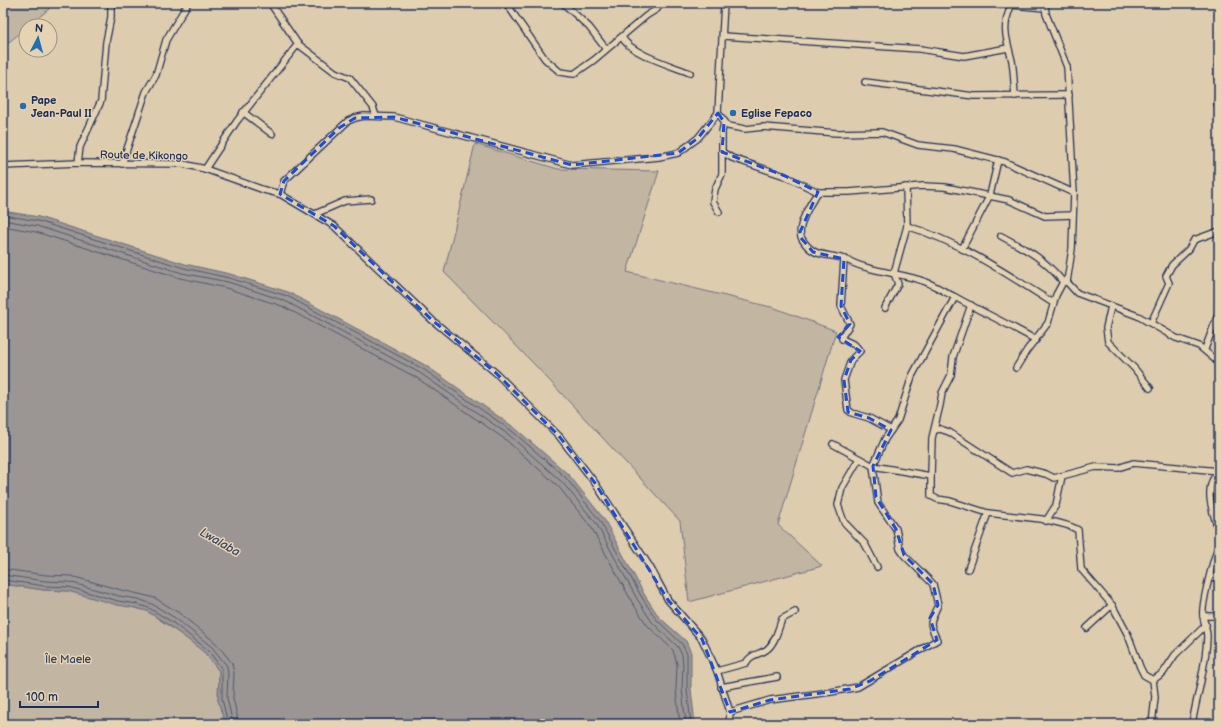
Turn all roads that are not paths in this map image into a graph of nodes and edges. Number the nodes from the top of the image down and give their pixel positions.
1 (111, 3) edge
2 (188, 3) edge
3 (270, 3) edge
4 (506, 3) edge
5 (563, 3) edge
6 (661, 3) edge
7 (724, 3) edge
8 (987, 3) edge
9 (1011, 6) junction
10 (1045, 6) edge
11 (723, 36) junction
12 (622, 37) junction
13 (298, 44) junction
14 (1008, 48) junction
15 (606, 49) junction
16 (1219, 60) edge
17 (690, 73) dead end
18 (865, 82) dead end
19 (1219, 82) edge
20 (1219, 94) edge
21 (1069, 95) junction
22 (1015, 96) junction
23 (1219, 109) edge
24 (243, 112) junction
25 (718, 113) junction
26 (376, 116) junction
27 (724, 122) junction
28 (272, 134) dead end
29 (722, 152) junction
30 (998, 160) junction
31 (78, 163) junction
32 (122, 164) junction
33 (3, 166) edge
34 (205, 169) junction
35 (906, 187) junction
36 (818, 192) junction
37 (1074, 193) junction
38 (280, 194) junction
39 (990, 195) junction
40 (371, 199) dead end
41 (719, 212) dead end
42 (315, 214) junction
43 (1073, 215) junction
44 (907, 226) junction
45 (1219, 231) edge
46 (1001, 236) dead end
47 (962, 249) junction
48 (844, 259) junction
49 (894, 273) junction
50 (1065, 282) junction
51 (955, 297) junction
52 (1053, 303) junction
53 (971, 305) junction
54 (1111, 306) junction
55 (885, 308) dead end
56 (1219, 312) edge
57 (1151, 323) junction
58 (1036, 340) junction
59 (1205, 349) junction
60 (1219, 363) edge
61 (1016, 368) dead end
62 (1150, 388) dead end
63 (891, 430) junction
64 (935, 430) junction
65 (832, 444) dead end
66 (859, 459) junction
67 (873, 466) junction
68 (1219, 471) edge
69 (931, 476) junction
70 (1062, 476) junction
71 (988, 513) junction
72 (1046, 521) junction
73 (1219, 532) edge
74 (1219, 545) edge
75 (877, 567) dead end
76 (968, 569) dead end
77 (1210, 578) junction
78 (1219, 578) edge
79 (1112, 605) junction
80 (795, 612) dead end
81 (1203, 616) junction
82 (1219, 616) edge
83 (1206, 625) junction
84 (1087, 628) dead end
85 (717, 671) junction
86 (777, 676) dead end
87 (1153, 680) junction
88 (721, 687) junction
89 (730, 712) junction
90 (729, 724) edge
91 (1152, 724) edge
92 (1192, 724) edge

1 - 31 street
2 - 32 street
3 - 13 street
4 - 15 street
5 - 15 street
6 - 12 street
7 - 11 street
8 - 9 street
9 - 10 street
9 - 14 street
10 - 21 street
11 - 14 street
11 - 25 street
12 - 15 street
12 - 17 street
13 - 24 street
13 - 26 street
14 - 22 street
16 - 19 street
18 - 22 street
20 - 23 street
21 - 22 street
21 - 37 street
24 - 28 street
24 - 34 street
25 - 26 street
25 - 27 street
26 - 38 street
27 - 29 street
27 - 30 street
29 - 36 street
29 - 41 street
30 - 37 street
30 - 39 street
31 - 32 street, Route de Kikongo
31 - 33 street, Route de Kikongo
32 - 34 street, Route de Kikongo
34 - 38 street, Route de Kikongo
35 - 36 street
35 - 39 street
35 - 44 street
36 - 48 street
37 - 43 street
38 - 42 street, Route de Kikongo
39 - 43 street
39 - 47 street
40 - 42 street
42 - 85 street, Route de Kikongo
43 - 50 street
44 - 47 street
44 - 49 street
45 - 57 street
46 - 50 street
47 - 52 street
48 - 49 street
48 - 63 street
49 - 51 street
49 - 55 street
50 - 52 street
50 - 54 street
51 - 53 street
51 - 63 street
52 - 58 street
53 - 58 street
53 - 64 street
54 - 57 street
54 - 62 street
56 - 59 street
57 - 59 street
58 - 61 street
59 - 60 street
63 - 67 street
64 - 69 street
64 - 70 street
65 - 66 street
66 - 67 street
66 - 75 street
67 - 69 street
67 - 89 street
68 - 70 street
68 - 73 street
69 - 71 street
70 - 72 street
71 - 72 street
71 - 76 street
72 - 79 street
74 - 77 street
77 - 78 street
77 - 81 street
79 - 84 street
79 - 87 street
80 - 85 street
81 - 82 street
81 - 83 street
83 - 87 street
83 - 92 street
85 - 88 street, Route de Kikongo
86 - 88 street
87 - 91 street
88 - 89 street, Route de Kikongo
89 - 90 street

